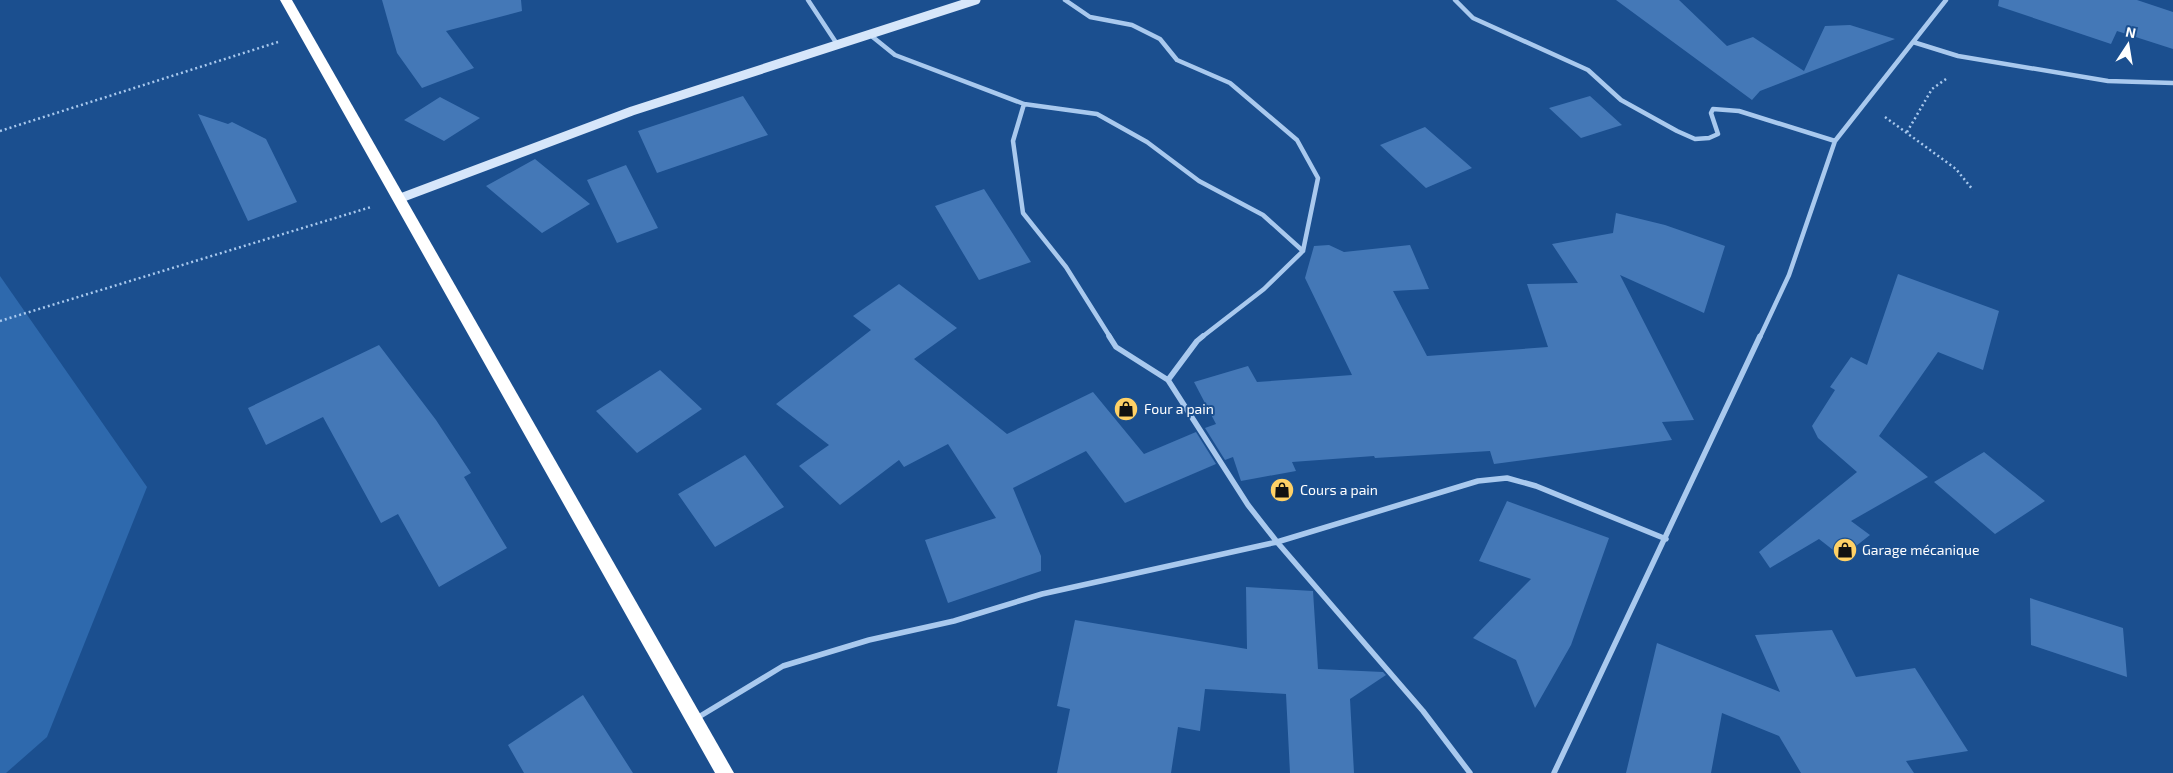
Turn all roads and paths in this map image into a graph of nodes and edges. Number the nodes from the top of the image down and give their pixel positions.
1 (286, 0) edge
2 (808, 0) edge
3 (976, 0) edge
4 (1065, 0) edge
5 (1455, 0) edge
6 (1946, 0) edge
7 (304, 33) junction
8 (869, 34) junction
9 (1913, 42) junction
10 (837, 44) junction
11 (1958, 56) junction
12 (2173, 83) edge
13 (1867, 103) junction
14 (1024, 104) junction
15 (0, 131) edge
16 (1907, 132) junction
17 (1835, 141) junction
18 (1973, 190) dead end
19 (398, 199) junction
20 (1303, 251) junction
21 (0, 321) edge
22 (1168, 380) junction
23 (1666, 538) junction
24 (1277, 542) junction
25 (694, 719) junction
26 (725, 773) edge
27 (1470, 773) edge
28 (1554, 773) edge

1 - 7 highway
2 - 10 street
3 - 8 street
4 - 20 street
5 - 17 street
6 - 9 street
7 - 15 path
7 - 19 highway
8 - 10 street
8 - 14 street
9 - 11 street
9 - 13 street
10 - 19 street
11 - 12 street
11 - 16 path
13 - 16 path
13 - 17 street
14 - 20 street
14 - 22 street
16 - 18 path
17 - 23 street
19 - 21 path
19 - 25 highway
20 - 22 street
22 - 24 street
23 - 24 street
23 - 28 street
24 - 25 street
24 - 27 street
25 - 26 highway

